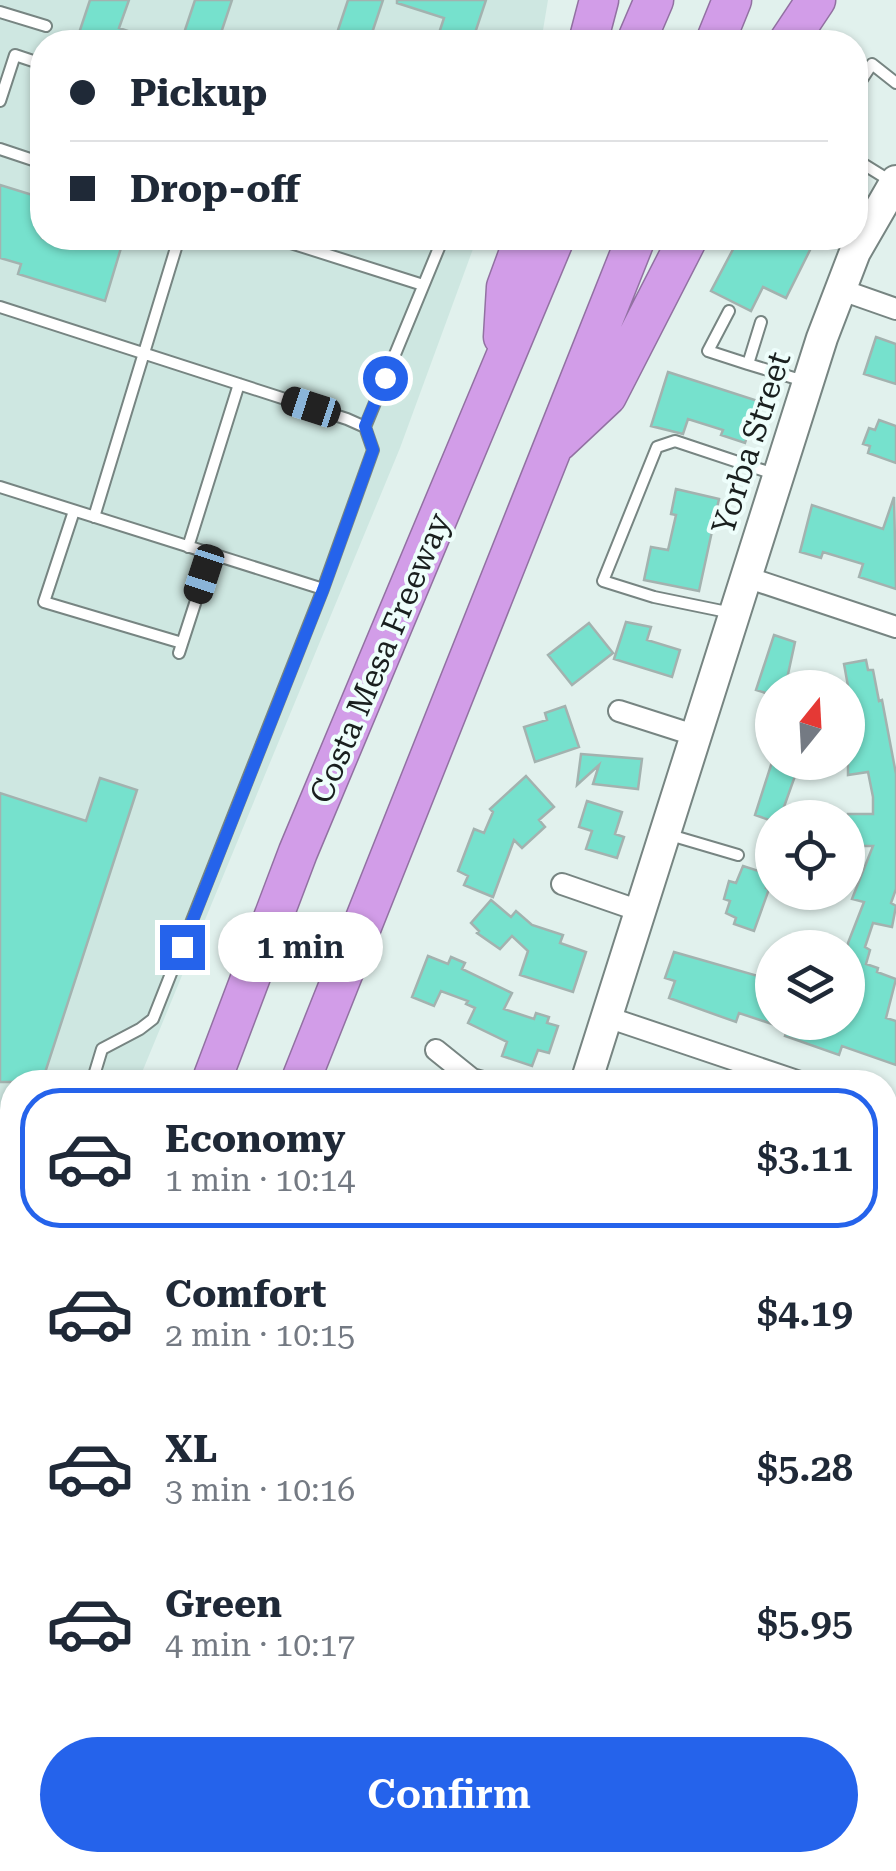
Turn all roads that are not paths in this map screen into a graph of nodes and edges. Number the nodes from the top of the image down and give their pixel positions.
1 (599, 0) edge
2 (654, 0) edge
3 (732, 0) edge
4 (816, 0) edge
5 (0, 12) edge
6 (46, 26) dead end
7 (591, 30) edge
8 (641, 30) edge
9 (719, 30) edge
10 (796, 30) edge
11 (30, 60) edge
12 (868, 70) edge
13 (896, 83) edge
14 (0, 101) edge
15 (0, 150) edge
16 (30, 159) edge
17 (868, 166) edge
18 (895, 182) edge
19 (868, 229) edge
20 (174, 250) edge
21 (313, 250) edge
22 (438, 250) edge
23 (520, 250) edge
24 (551, 250) edge
25 (631, 250) edge
26 (682, 250) edge
27 (856, 250) edge
28 (424, 285) junction
29 (839, 289) junction
30 (0, 307) edge
31 (896, 309) edge
32 (730, 311) dead end
33 (761, 322) dead end
34 (143, 353) junction
35 (748, 364) junction
36 (502, 370) junction
37 (808, 383) junction
38 (239, 384) junction
39 (365, 426) junction
40 (549, 451) junction
41 (778, 476) junction
42 (0, 487) edge
43 (74, 510) junction
44 (94, 517) junction
45 (188, 547) junction
46 (210, 554) junction
47 (746, 577) junction
48 (323, 590) junction
49 (734, 614) junction
50 (896, 627) edge
51 (620, 711) dead end
52 (694, 735) junction
53 (664, 833) junction
54 (738, 855) dead end
55 (562, 884) dead end
56 (640, 911) junction
57 (606, 1017) junction
58 (436, 1050) dead end
59 (96, 1070) edge
60 (216, 1070) edge
61 (305, 1070) edge
62 (461, 1070) edge
63 (590, 1070) edge
64 (733, 1070) edge

1 - 7 highway
2 - 8 highway
3 - 9 highway
4 - 10 highway
5 - 6 lane
11 - 14 lane
12 - 13 lane
15 - 16 lane
17 - 18 lane
18 - 19 main road, Yorba Street
20 - 34 lane
21 - 28 lane
22 - 28 lane
23 - 36 highway
24 - 36 highway, Costa Mesa Freeway
25 - 40 highway
26 - 40 highway
27 - 29 main road, Yorba Street
28 - 39 lane
29 - 31 street
29 - 37 main road, Yorba Street
30 - 34 lane
32 - 35 lane
33 - 35 lane
34 - 38 lane
34 - 44 lane
35 - 37 lane
36 - 60 highway, Costa Mesa Freeway
37 - 41 main road, Yorba Street
38 - 39 lane
38 - 45 lane
39 - 48 lane
40 - 61 highway
41 - 47 main road, Yorba Street
41 - 49 lane
42 - 43 lane
43 - 44 lane
43 - 46 lane
44 - 45 lane
45 - 46 lane
46 - 48 lane
47 - 49 main road, Yorba Street
47 - 50 street
48 - 59 lane
49 - 52 main road, Yorba Street
51 - 52 street
52 - 53 main road, Yorba Street
53 - 54 lane
53 - 56 main road, Yorba Street
55 - 56 street
56 - 57 main road, Yorba Street
57 - 63 main road, Yorba Street
57 - 64 street
58 - 62 street

